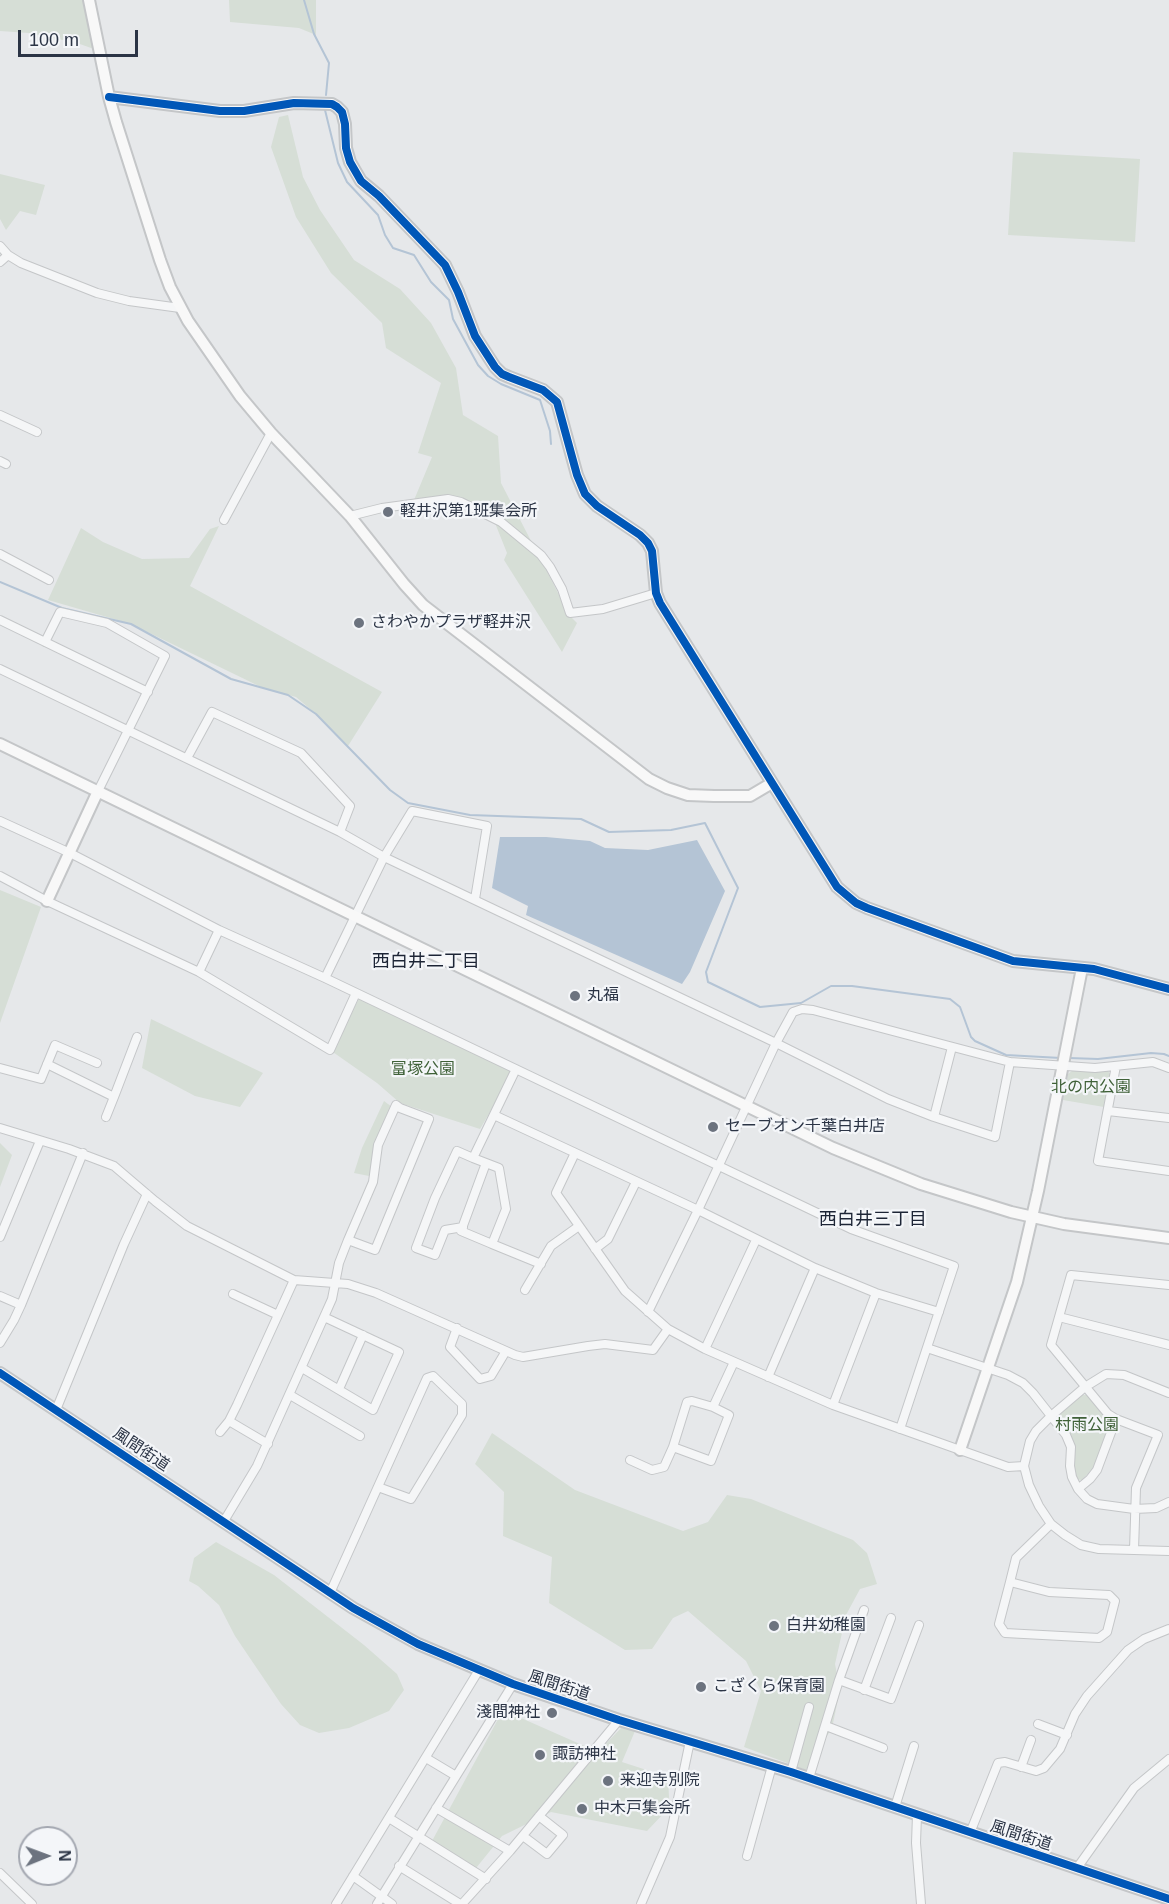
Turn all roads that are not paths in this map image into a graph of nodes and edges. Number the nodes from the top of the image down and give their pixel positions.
1 (89, 0) edge
2 (109, 97) junction
3 (0, 246) edge
4 (8, 255) junction
5 (0, 262) edge
6 (180, 308) junction
7 (0, 415) edge
8 (37, 432) dead end
9 (271, 433) junction
10 (350, 516) junction
11 (224, 520) dead end
12 (0, 554) edge
13 (49, 580) dead end
14 (656, 593) junction
15 (0, 620) edge
16 (45, 642) junction
17 (0, 669) edge
18 (148, 692) junction
19 (128, 730) junction
20 (0, 744) edge
21 (187, 758) junction
22 (772, 783) junction
23 (98, 791) junction
24 (0, 821) edge
25 (340, 832) junction
26 (70, 853) junction
27 (384, 857) junction
28 (0, 876) edge
29 (475, 899) junction
30 (47, 901) junction
31 (354, 916) junction
32 (219, 930) junction
33 (1082, 968) junction
34 (199, 972) junction
35 (325, 978) junction
36 (1169, 989) edge
37 (356, 993) junction
38 (137, 1037) dead end
39 (776, 1043) junction
40 (952, 1047) junction
41 (1063, 1061) junction
42 (1010, 1062) junction
43 (97, 1063) dead end
44 (47, 1064) junction
45 (1116, 1066) junction
46 (0, 1068) edge
47 (1169, 1068) edge
48 (516, 1069) junction
49 (114, 1097) junction
50 (746, 1105) junction
51 (1108, 1111) junction
52 (494, 1115) junction
53 (106, 1117) dead end
54 (934, 1118) junction
55 (1169, 1118) edge
56 (0, 1128) edge
57 (40, 1141) junction
58 (83, 1153) junction
59 (575, 1153) junction
60 (473, 1158) junction
61 (486, 1163) junction
62 (717, 1166) junction
63 (1169, 1171) edge
64 (636, 1182) junction
65 (147, 1194) junction
66 (698, 1210) junction
67 (1032, 1218) junction
68 (579, 1226) junction
69 (463, 1227) junction
70 (0, 1237) edge
71 (1169, 1238) edge
72 (348, 1240) junction
73 (756, 1240) junction
74 (492, 1244) junction
75 (596, 1250) junction
76 (541, 1264) junction
77 (815, 1268) junction
78 (294, 1280) junction
79 (335, 1282) junction
80 (1169, 1285) edge
81 (525, 1290) dead end
82 (876, 1293) junction
83 (233, 1294) dead end
84 (0, 1296) edge
85 (21, 1305) junction
86 (648, 1312) junction
87 (939, 1312) junction
88 (278, 1315) junction
89 (324, 1317) junction
90 (1059, 1317) junction
91 (457, 1328) junction
92 (668, 1329) junction
93 (363, 1335) junction
94 (0, 1343) edge
95 (1169, 1345) edge
96 (927, 1348) junction
97 (705, 1349) junction
98 (506, 1351) junction
99 (734, 1362) junction
100 (302, 1368) junction
101 (989, 1368) junction
102 (0, 1373) edge
103 (768, 1377) junction
104 (1085, 1388) junction
105 (339, 1389) junction
106 (1169, 1393) edge
107 (290, 1395) junction
108 (833, 1405) junction
109 (713, 1407) junction
110 (56, 1410) junction
111 (1051, 1416) junction
112 (1116, 1419) junction
113 (229, 1421) junction
114 (900, 1429) junction
115 (220, 1431) dead end
116 (360, 1436) dead end
117 (268, 1444) junction
118 (673, 1448) junction
119 (960, 1450) junction
120 (630, 1460) dead end
121 (1024, 1466) junction
122 (378, 1487) junction
123 (1078, 1489) junction
124 (1169, 1502) edge
125 (1134, 1509) junction
126 (224, 1521) junction
127 (1051, 1524) junction
128 (1134, 1550) junction
129 (1169, 1551) edge
130 (1010, 1582) junction
131 (330, 1593) junction
132 (864, 1610) dead end
133 (891, 1618) dead end
134 (918, 1625) dead end
135 (1169, 1629) edge
136 (479, 1670) junction
137 (839, 1680) junction
138 (513, 1684) junction
139 (864, 1690) junction
140 (809, 1707) dead end
141 (619, 1720) junction
142 (1038, 1724) dead end
143 (826, 1726) junction
144 (1067, 1735) junction
145 (1031, 1740) dead end
146 (690, 1741) junction
147 (914, 1746) dead end
148 (883, 1748) dead end
149 (426, 1758) junction
150 (1169, 1759) edge
151 (772, 1766) junction
152 (1021, 1767) junction
153 (791, 1772) junction
154 (456, 1776) junction
155 (809, 1778) junction
156 (895, 1807) junction
157 (436, 1808) junction
158 (917, 1815) junction
159 (539, 1816) junction
160 (389, 1818) junction
161 (970, 1833) junction
162 (417, 1836) junction
163 (523, 1836) junction
164 (510, 1851) junction
165 (747, 1856) dead end
166 (399, 1866) junction
167 (1077, 1868) junction
168 (0, 1873) edge
169 (353, 1876) junction
170 (486, 1879) junction
171 (1169, 1899) edge
172 (379, 1900) edge
173 (33, 1904) edge
174 (336, 1904) edge
175 (392, 1904) edge
176 (461, 1904) edge
177 (641, 1904) edge
178 (921, 1904) edge

1 - 2 street
2 - 6 street
2 - 14 street
3 - 4 street
4 - 5 street
4 - 6 street
6 - 9 street
7 - 8 street
9 - 10 street
9 - 11 street
10 - 14 street
10 - 22 street
12 - 13 street
14 - 22 street
15 - 16 street
16 - 18 street
16 - 18 street
17 - 19 street
18 - 19 street
19 - 21 street
19 - 23 street
20 - 23 street
21 - 25 street
21 - 25 street
22 - 33 street
23 - 26 street
23 - 31 street
24 - 26 street
25 - 27 street
26 - 30 street
26 - 32 street
27 - 29 street
27 - 29 street
27 - 31 street
28 - 30 street
29 - 39 street
30 - 34 street
31 - 35 street
31 - 50 street
32 - 34 street
32 - 35 street
33 - 36 street
33 - 41 street
34 - 37 street
35 - 37 street
37 - 48 street
38 - 49 street
39 - 40 street
39 - 50 street
39 - 54 street
40 - 42 street
40 - 54 street
41 - 42 street
41 - 45 street
41 - 67 street
42 - 54 street
43 - 44 street
44 - 46 street
44 - 49 street
45 - 47 street
45 - 51 street
48 - 52 street
48 - 62 street
49 - 53 street
50 - 62 street
50 - 67 street
51 - 55 street
51 - 63 street
52 - 59 street
52 - 60 street
56 - 57 street
57 - 58 street
57 - 70 street
58 - 65 street
58 - 85 street
59 - 64 street
59 - 68 street
60 - 61 street
60 - 69 street
61 - 69 street
61 - 74 street
62 - 66 street
62 - 87 street
64 - 66 street
64 - 75 street
65 - 78 street
65 - 110 street
66 - 73 street
66 - 86 street
67 - 71 street
67 - 101 street
68 - 75 street
68 - 76 street
69 - 74 street
72 - 72 street
72 - 79 street
73 - 77 street
73 - 97 street
74 - 76 street
75 - 86 street
76 - 81 street
77 - 82 street
77 - 103 street
78 - 79 street
78 - 88 street
79 - 89 street
79 - 91 street
80 - 90 street
82 - 87 street
82 - 108 street
83 - 88 street
84 - 85 street
85 - 94 street
86 - 92 street
87 - 96 street
88 - 113 street
89 - 93 street
89 - 100 street
90 - 95 street
90 - 104 street
91 - 98 street
91 - 98 street
92 - 97 street
92 - 98 street
93 - 105 street
93 - 105 street
96 - 101 street
96 - 114 street
97 - 99 street
99 - 103 street
99 - 109 street
100 - 105 street
100 - 107 street
101 - 111 street
101 - 119 street
102 - 110 street, 風間街道
103 - 108 street
104 - 106 street
104 - 111 street
104 - 112 street
107 - 116 street
107 - 117 street
108 - 114 street
109 - 118 street
109 - 118 street
110 - 126 street, 風間街道
111 - 121 street
111 - 123 street
112 - 123 street
112 - 125 street
113 - 115 street
113 - 117 street
114 - 119 street
117 - 126 street
118 - 120 street
119 - 121 street
121 - 127 street
122 - 122 street
122 - 131 street
123 - 125 street
124 - 125 street
125 - 128 street
126 - 131 street, 風間街道
127 - 128 street
127 - 130 street
128 - 129 street
130 - 130 street
131 - 136 street, 風間街道
132 - 137 street
133 - 139 street
134 - 139 street
135 - 144 street
136 - 138 street, 風間街道
136 - 149 street
137 - 139 street
137 - 143 street
138 - 141 street, 風間街道
138 - 154 street
140 - 153 street
141 - 146 street, 風間街道
141 - 159 street
142 - 144 street
143 - 148 street
143 - 155 street
144 - 152 street
145 - 152 street
146 - 151 street, 風間街道
146 - 177 street
147 - 156 street
149 - 154 street
149 - 160 street
150 - 167 street
151 - 153 street, 風間街道
151 - 165 street
152 - 161 street
153 - 155 street, 風間街道
154 - 157 street
155 - 156 street, 風間街道
156 - 158 street, 風間街道
157 - 162 street
157 - 164 street
158 - 161 street, 風間街道
158 - 178 street
159 - 163 street
159 - 163 street
160 - 162 street
160 - 169 street
161 - 167 street, 風間街道
162 - 166 street
162 - 170 street
163 - 164 street
164 - 170 street
166 - 172 street
166 - 176 street
167 - 171 street, 風間街道
168 - 173 street
169 - 172 street
169 - 174 street
170 - 176 street
172 - 175 street

